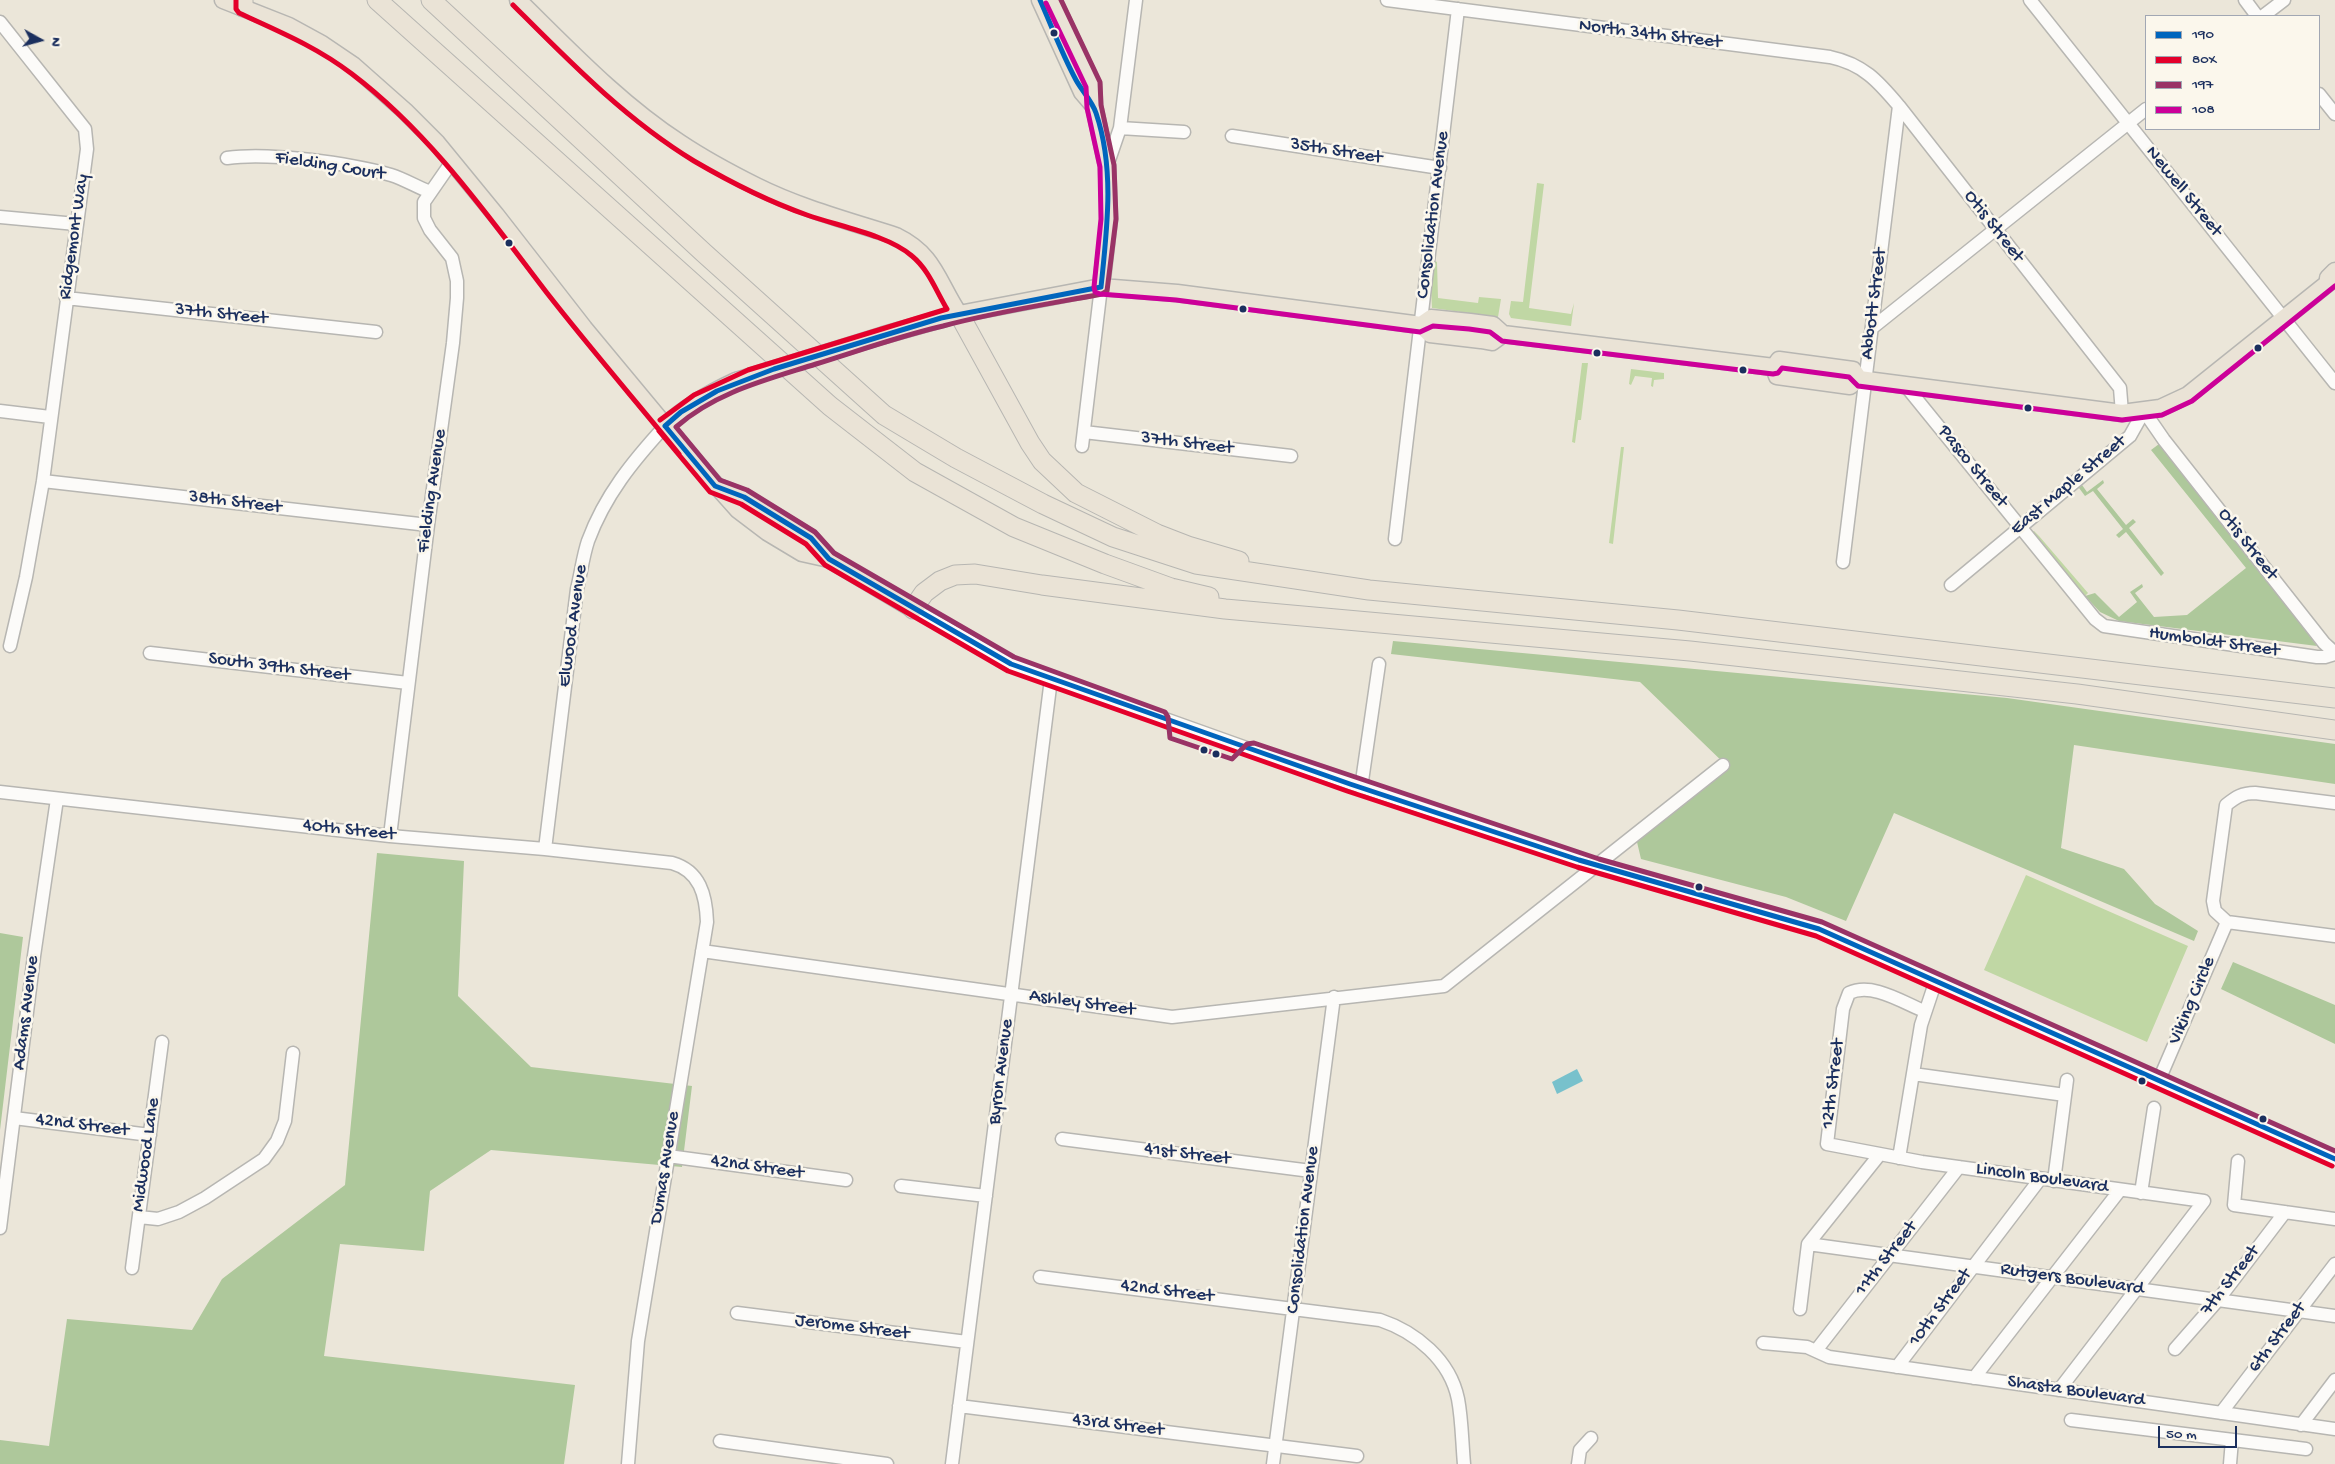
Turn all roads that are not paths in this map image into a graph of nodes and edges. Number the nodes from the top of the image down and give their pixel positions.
1 (223, 0) edge
2 (377, 0) edge
3 (431, 0) edge
4 (1040, 0) edge
5 (1053, 0) edge
6 (1136, 0) edge
7 (1387, 0) edge
8 (2030, 0) edge
9 (2244, 0) edge
10 (2284, 0) edge
11 (521, 1) edge
12 (243, 4) edge
13 (1458, 9) junction
14 (2256, 15) edge
15 (2264, 15) edge
16 (0, 22) edge
17 (1841, 60) joint
18 (2320, 95) edge
19 (1094, 106) junction
20 (1899, 106) junction
21 (2145, 111) edge
22 (2335, 114) edge
23 (2128, 124) junction
24 (1120, 128) junction
25 (1184, 132) dead end
26 (1232, 136) dead end
27 (227, 158) dead end
28 (452, 162) junction
29 (1107, 166) junction
30 (1440, 168) junction
31 (430, 192) junction
32 (0, 217) edge
33 (76, 224) junction
34 (1995, 230) junction
35 (2333, 280) edge
36 (1101, 287) junction
37 (66, 298) junction
38 (959, 314) junction
39 (2284, 319) junction
40 (1421, 325) junction
41 (1872, 328) junction
42 (376, 332) dead end
43 (1862, 380) junction
44 (2335, 383) edge
45 (1905, 385) junction
46 (0, 411) edge
47 (2144, 411) junction
48 (2122, 413) junction
49 (50, 417) junction
50 (665, 426) junction
51 (1084, 432) junction
52 (1082, 446) dead end
53 (1291, 456) dead end
54 (43, 480) junction
55 (428, 525) junction
56 (2021, 527) junction
57 (1395, 539) dead end
58 (1844, 562) dead end
59 (1951, 586) dead end
60 (1369, 590) junction
61 (913, 609) junction
62 (1308, 615) junction
63 (2095, 619) joint
64 (10, 646) dead end
65 (150, 653) dead end
66 (2335, 653) edge
67 (1379, 664) dead end
68 (1051, 679) junction
69 (408, 683) junction
70 (2335, 698) edge
71 (2335, 730) edge
72 (1723, 765) dead end
73 (1361, 788) junction
74 (0, 792) edge
75 (57, 799) junction
76 (2335, 803) edge
77 (390, 836) junction
78 (545, 849) junction
79 (1597, 866) junction
80 (694, 875) joint
81 (2227, 922) junction
82 (2335, 936) edge
83 (702, 951) junction
84 (1936, 980) junction
85 (1012, 994) junction
86 (1334, 997) junction
87 (1924, 1011) junction
88 (162, 1042) dead end
89 (294, 1054) dead end
90 (1913, 1074) junction
91 (2067, 1080) dead end
92 (2159, 1080) junction
93 (2066, 1095) junction
94 (2154, 1108) dead end
95 (14, 1118) junction
96 (150, 1135) junction
97 (1062, 1139) dead end
98 (1880, 1154) junction
99 (668, 1156) junction
100 (1899, 1158) junction
101 (2335, 1158) edge
102 (2238, 1160) dead end
103 (1958, 1167) junction
104 (1311, 1171) junction
105 (2040, 1179) junction
106 (846, 1180) dead end
107 (2054, 1180) junction
108 (901, 1186) dead end
109 (2120, 1190) junction
110 (2141, 1192) junction
111 (986, 1196) junction
112 (2285, 1212) junction
113 (139, 1217) junction
114 (2335, 1219) edge
115 (0, 1228) edge
116 (1808, 1244) junction
117 (1890, 1256) junction
118 (2335, 1264) edge
119 (1973, 1267) junction
120 (132, 1268) dead end
121 (1040, 1277) dead end
122 (2052, 1278) junction
123 (2136, 1289) junction
124 (2218, 1300) junction
125 (1294, 1308) junction
126 (1800, 1309) dead end
127 (2299, 1311) junction
128 (737, 1313) dead end
129 (2335, 1316) edge
130 (967, 1342) junction
131 (1763, 1343) dead end
132 (2175, 1349) dead end
133 (1818, 1352) junction
134 (1897, 1366) junction
135 (1974, 1378) junction
136 (2335, 1380) edge
137 (2059, 1390) junction
138 (959, 1406) junction
139 (2221, 1413) junction
140 (2072, 1420) dead end
141 (2301, 1425) junction
142 (2335, 1430) edge
143 (1591, 1438) dead end
144 (2232, 1440) junction
145 (720, 1441) dead end
146 (1276, 1446) junction
147 (2306, 1449) dead end
148 (1357, 1456) dead end
149 (628, 1464) edge
150 (887, 1464) edge
151 (952, 1464) edge
152 (1273, 1464) edge
153 (1464, 1464) edge
154 (1578, 1464) edge
155 (2230, 1464) edge

1 - 12 main road
2 - 62 highway
3 - 60 highway
4 - 19 main road
5 - 19 main road
6 - 24 street
7 - 13 street, North 34th Street
8 - 23 street, Newell Street
9 - 14 street
10 - 15 street
11 - 38 main road
12 - 28 main road
13 - 17 street, North 34th Street
13 - 30 street, Consolidation Avenue
16 - 33 street, Ridgemont Way
17 - 20 street, Otis Street
18 - 22 street
19 - 29 main road
20 - 34 street, Otis Street
20 - 41 street, Abbott Street
21 - 23 street
23 - 34 street
23 - 39 street, Newell Street
24 - 25 street
24 - 29 street
26 - 30 street, 35th Street
27 - 31 street, Fielding Court
28 - 31 street, Fielding Avenue
28 - 50 main road
29 - 36 main road
30 - 40 street, Consolidation Avenue
31 - 55 street, Fielding Avenue
32 - 33 street
33 - 37 street, Ridgemont Way
34 - 41 street
34 - 48 street, Otis Street
35 - 39 main road
36 - 38 main road
36 - 40 main road
36 - 51 street
37 - 42 street, 37th Street
37 - 49 street, Ridgemont Way
38 - 50 main road, bridge
38 - 60 highway
39 - 44 street, Newell Street
39 - 47 main road
40 - 43 main road
40 - 57 street, Consolidation Avenue
41 - 43 street, Abbott Street
43 - 45 main road
43 - 58 street, Abbott Street
45 - 48 main road
45 - 56 street, Pasco Street
46 - 49 street
47 - 48 main road
47 - 56 street, East Maple Street
47 - 66 street, Otis Street
49 - 54 street, Ridgemont Way
50 - 61 main road
50 - 78 street, Elwood Avenue
51 - 52 street
51 - 53 street, 37th Street
54 - 55 street, 38th Street
54 - 64 street, Ridgemont Way
55 - 69 street, Fielding Avenue
56 - 59 street, East Maple Street
56 - 63 street, Pasco Street
60 - 70 highway
61 - 62 highway
61 - 68 street
62 - 71 highway
63 - 66 street, Humboldt Street
65 - 69 street, South 39th Street
67 - 73 street
68 - 73 street
68 - 85 street, Byron Avenue
69 - 77 street, Fielding Avenue
72 - 79 street
73 - 79 street
74 - 75 street, 40th Street
75 - 77 street, 40th Street
75 - 95 street, Adams Avenue
76 - 81 street
77 - 78 street, 40th Street
78 - 80 street, 40th Street
79 - 84 street
79 - 86 street, Ashley Street
80 - 83 street, Dumas Avenue
81 - 82 street
81 - 92 street, Viking Circle
83 - 85 street, Ashley Street
83 - 99 street, Dumas Avenue
84 - 87 street
84 - 92 street
85 - 86 street, Ashley Street
85 - 111 street, Byron Avenue
86 - 104 street, Consolidation Avenue
87 - 90 street
87 - 98 street, 12th Street
88 - 96 street, Midwood Lane
89 - 113 street
90 - 93 street
90 - 100 street
91 - 93 street
92 - 101 street
93 - 107 street
94 - 110 street
95 - 96 street, 42nd Street
95 - 115 street, Adams Avenue
96 - 113 street, Midwood Lane
97 - 104 street, 41st Street
98 - 100 street, Lincoln Boulevard
98 - 116 street
99 - 106 street, 42nd Street
99 - 149 street, Dumas Avenue
100 - 103 street, Lincoln Boulevard
102 - 112 street
103 - 105 street, Lincoln Boulevard
103 - 117 street, 11th Street
104 - 125 street, Consolidation Avenue
105 - 107 street, Lincoln Boulevard
105 - 119 street, 10th Street
107 - 109 street, Lincoln Boulevard
108 - 111 street
109 - 110 street, Lincoln Boulevard
109 - 122 street
110 - 123 street, Lincoln Boulevard
111 - 130 street, Byron Avenue
112 - 114 street
112 - 124 street, 7th Street
113 - 120 street, Midwood Lane
116 - 117 street, Rutgers Boulevard
116 - 126 street
117 - 119 street, Rutgers Boulevard
117 - 133 street, 11th Street
118 - 127 street, 6th Street
119 - 122 street, Rutgers Boulevard
119 - 134 street, 10th Street
121 - 125 street, 42nd Street
122 - 123 street, Rutgers Boulevard
122 - 135 street
123 - 124 street, Rutgers Boulevard
123 - 137 street
124 - 127 street, Rutgers Boulevard
124 - 132 street, 7th Street
125 - 146 street, Consolidation Avenue
125 - 153 street, 42nd Street
127 - 129 street, Rutgers Boulevard
127 - 139 street, 6th Street
128 - 130 street, Jerome Street
130 - 138 street, Byron Avenue
131 - 133 street, Shasta Boulevard
133 - 134 street, Shasta Boulevard
134 - 135 street, Shasta Boulevard
135 - 137 street, Shasta Boulevard
136 - 141 street
137 - 139 street, Shasta Boulevard
138 - 146 street, 43rd Street
138 - 151 street, Byron Avenue
139 - 141 street, Shasta Boulevard
140 - 144 street
141 - 142 street, Shasta Boulevard
143 - 154 street
144 - 147 street
144 - 155 street
145 - 150 street
146 - 148 street, 43rd Street
146 - 152 street, Consolidation Avenue

